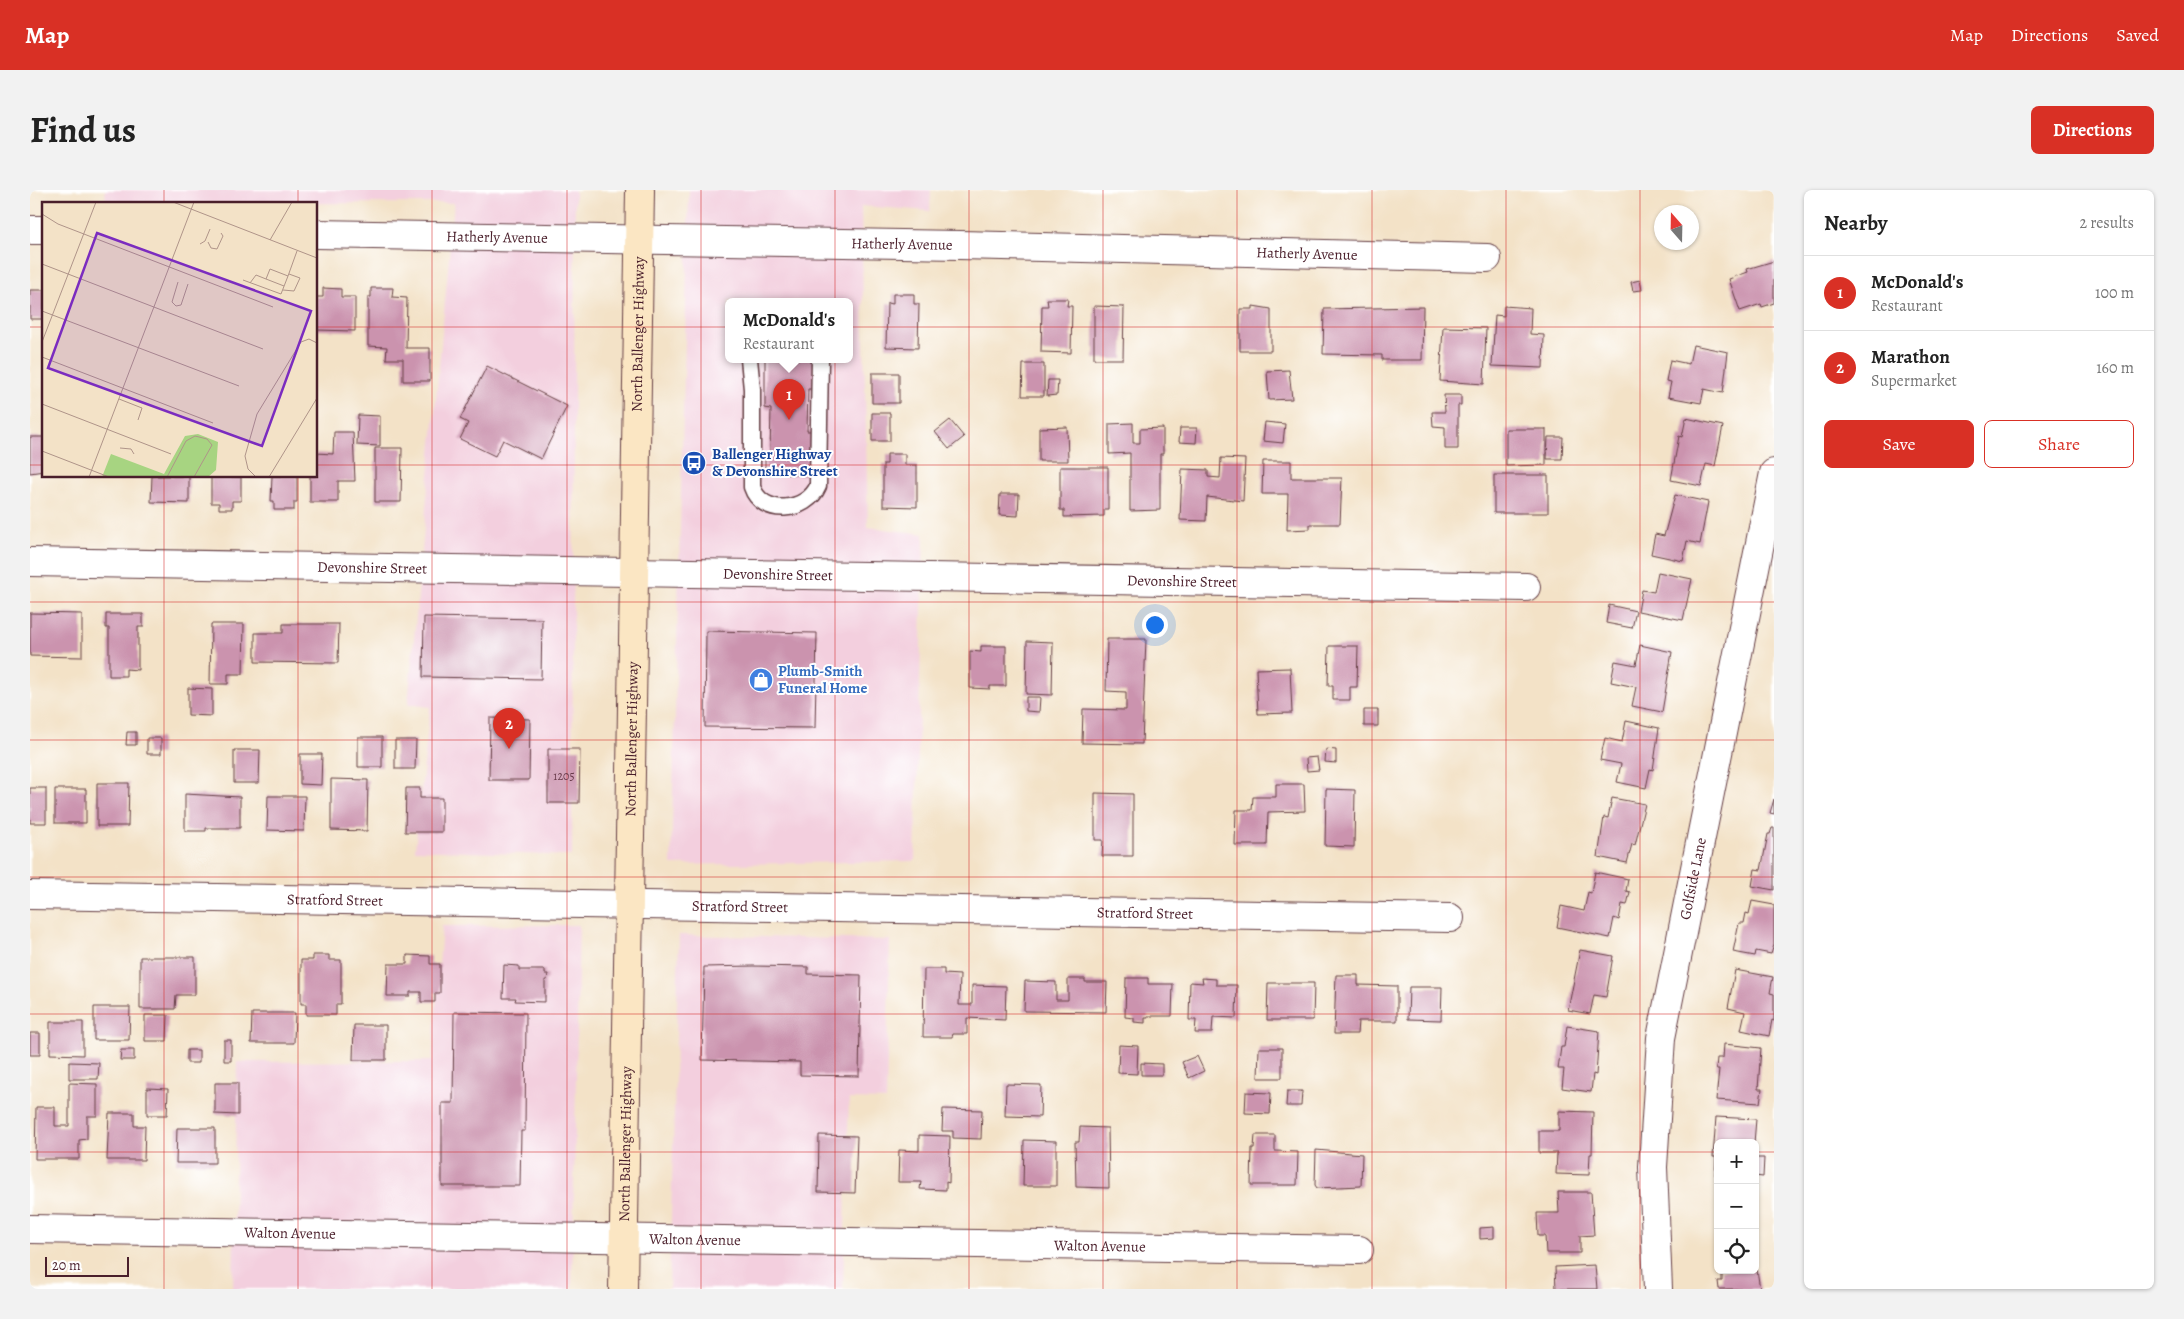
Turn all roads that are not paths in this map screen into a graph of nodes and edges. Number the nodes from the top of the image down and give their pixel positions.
1 (640, 190) edge
2 (318, 234) edge
3 (640, 240) junction
4 (1487, 258) dead end
5 (749, 363) edge
6 (820, 363) edge
7 (1774, 473) edge
8 (30, 562) edge
9 (635, 572) junction
10 (1526, 586) dead end
11 (30, 895) edge
12 (630, 906) junction
13 (1450, 918) dead end
14 (30, 1230) edge
15 (624, 1240) junction
16 (1359, 1250) dead end
17 (623, 1289) edge
18 (1658, 1289) edge

1 - 3 main road, North Ballenger Highway
2 - 3 street, Hatherly Avenue
3 - 4 street, Hatherly Avenue
3 - 9 main road, North Ballenger Highway
5 - 6 lane
7 - 18 street, Golfside Lane
8 - 9 street, Devonshire Street
9 - 10 street, Devonshire Street
9 - 12 main road, North Ballenger Highway
11 - 12 street, Stratford Street
12 - 13 street, Stratford Street
12 - 15 main road, North Ballenger Highway
14 - 15 street, Walton Avenue
15 - 16 street, Walton Avenue
15 - 17 main road, North Ballenger Highway

